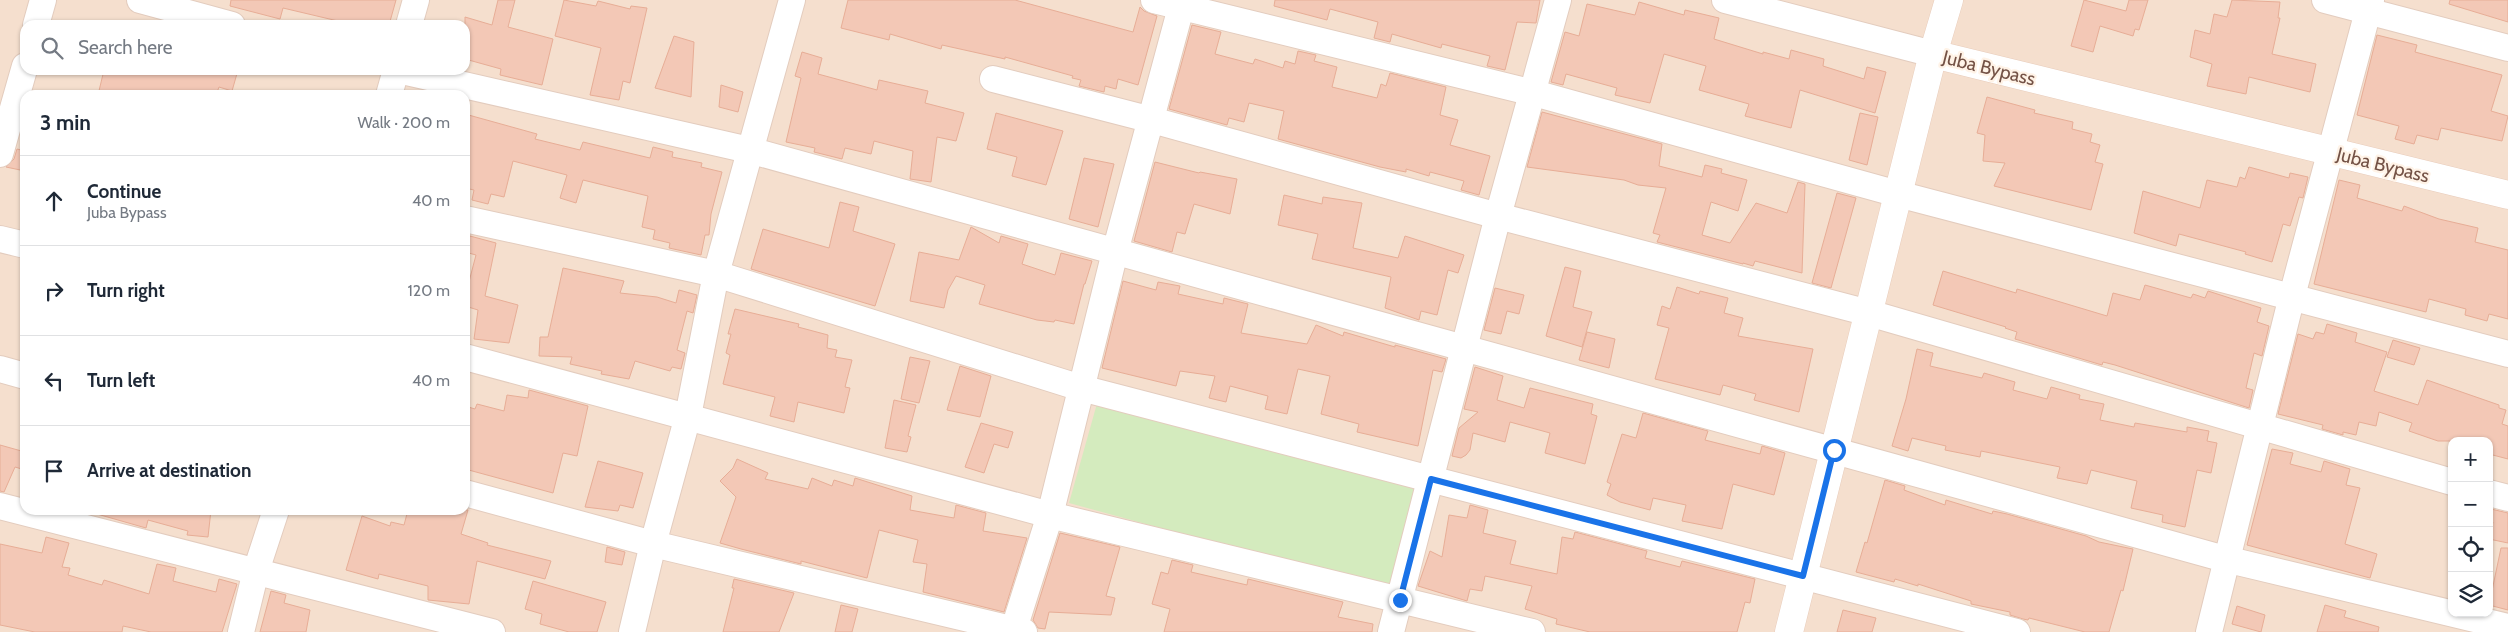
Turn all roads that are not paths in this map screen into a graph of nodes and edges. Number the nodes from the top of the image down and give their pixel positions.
1 (43, 0) edge
2 (140, 0) edge
3 (416, 0) edge
4 (792, 0) edge
5 (1154, 0) edge
6 (1558, 0) edge
7 (1725, 0) edge
8 (1949, 0) edge
9 (2325, 0) edge
10 (1182, 4) edge
11 (2369, 6) edge
12 (37, 20) edge
13 (214, 20) edge
14 (410, 20) edge
15 (2508, 48) edge
16 (1933, 54) junction
17 (22, 75) edge
18 (395, 75) edge
19 (419, 75) edge
20 (993, 79) dead end
21 (391, 90) edge
22 (1534, 92) junction
23 (14, 100) edge
24 (1152, 120) junction
25 (749, 150) junction
26 (2329, 152) junction
27 (0, 154) edge
28 (1898, 194) junction
29 (2508, 195) edge
30 (1498, 216) junction
31 (470, 221) edge
32 (0, 239) edge
33 (20, 245) edge
34 (1115, 252) junction
35 (716, 274) junction
36 (2292, 296) junction
37 (1869, 313) junction
38 (1464, 348) junction
39 (2508, 354) edge
40 (470, 358) edge
41 (0, 370) edge
42 (20, 375) edge
43 (1081, 388) junction
44 (688, 416) junction
45 (2259, 427) junction
46 (1834, 450) junction
47 (1431, 479) junction
48 (2448, 481) edge
49 (470, 493) edge
50 (2493, 494) edge
51 (2508, 498) edge
52 (0, 506) edge
53 (20, 511) edge
54 (35, 515) edge
55 (274, 515) edge
56 (1050, 515) junction
57 (653, 544) junction
58 (2225, 559) junction
59 (256, 571) junction
60 (1803, 576) junction
61 (1400, 600) junction
62 (2508, 627) edge
63 (1017, 631) edge
64 (241, 632) edge
65 (492, 632) edge
66 (632, 632) edge
67 (1391, 632) edge
68 (1532, 632) edge
69 (1789, 632) edge
70 (2017, 632) edge
71 (2209, 632) edge

1 - 12 street
2 - 13 street
3 - 14 street
4 - 25 street
5 - 10 street
6 - 22 street
7 - 16 street
8 - 16 main road
9 - 11 street
10 - 22 street
10 - 24 street
11 - 15 street
11 - 26 street
16 - 26 main road, Juba Bypass
16 - 28 main road, Juba Bypass
17 - 23 street
18 - 21 street
19 - 25 street
20 - 24 street
22 - 28 street
22 - 30 street
23 - 27 street
24 - 30 street
24 - 34 street
25 - 34 street
25 - 35 street
26 - 29 main road, Juba Bypass
26 - 36 street
28 - 36 street
28 - 37 main road, Juba Bypass
30 - 37 street
30 - 38 street
31 - 35 street
32 - 33 street
34 - 38 street
34 - 43 street
35 - 43 street
35 - 44 street
36 - 39 street
36 - 45 street
37 - 45 street
37 - 46 main road, Juba Bypass
38 - 46 street
38 - 47 street
40 - 44 street
41 - 42 street
43 - 47 street
43 - 56 street
44 - 56 street
44 - 57 street
45 - 48 street
45 - 58 street
46 - 58 street
46 - 60 main road, Juba Bypass
47 - 60 street
47 - 61 street
49 - 57 street
50 - 51 street
52 - 53 street
54 - 59 street
55 - 59 street
56 - 61 street
56 - 63 street
57 - 63 street
57 - 66 street
58 - 62 street
58 - 71 street
59 - 64 street
59 - 65 street
60 - 69 main road, Juba Bypass
60 - 70 street
61 - 67 street
61 - 68 street

